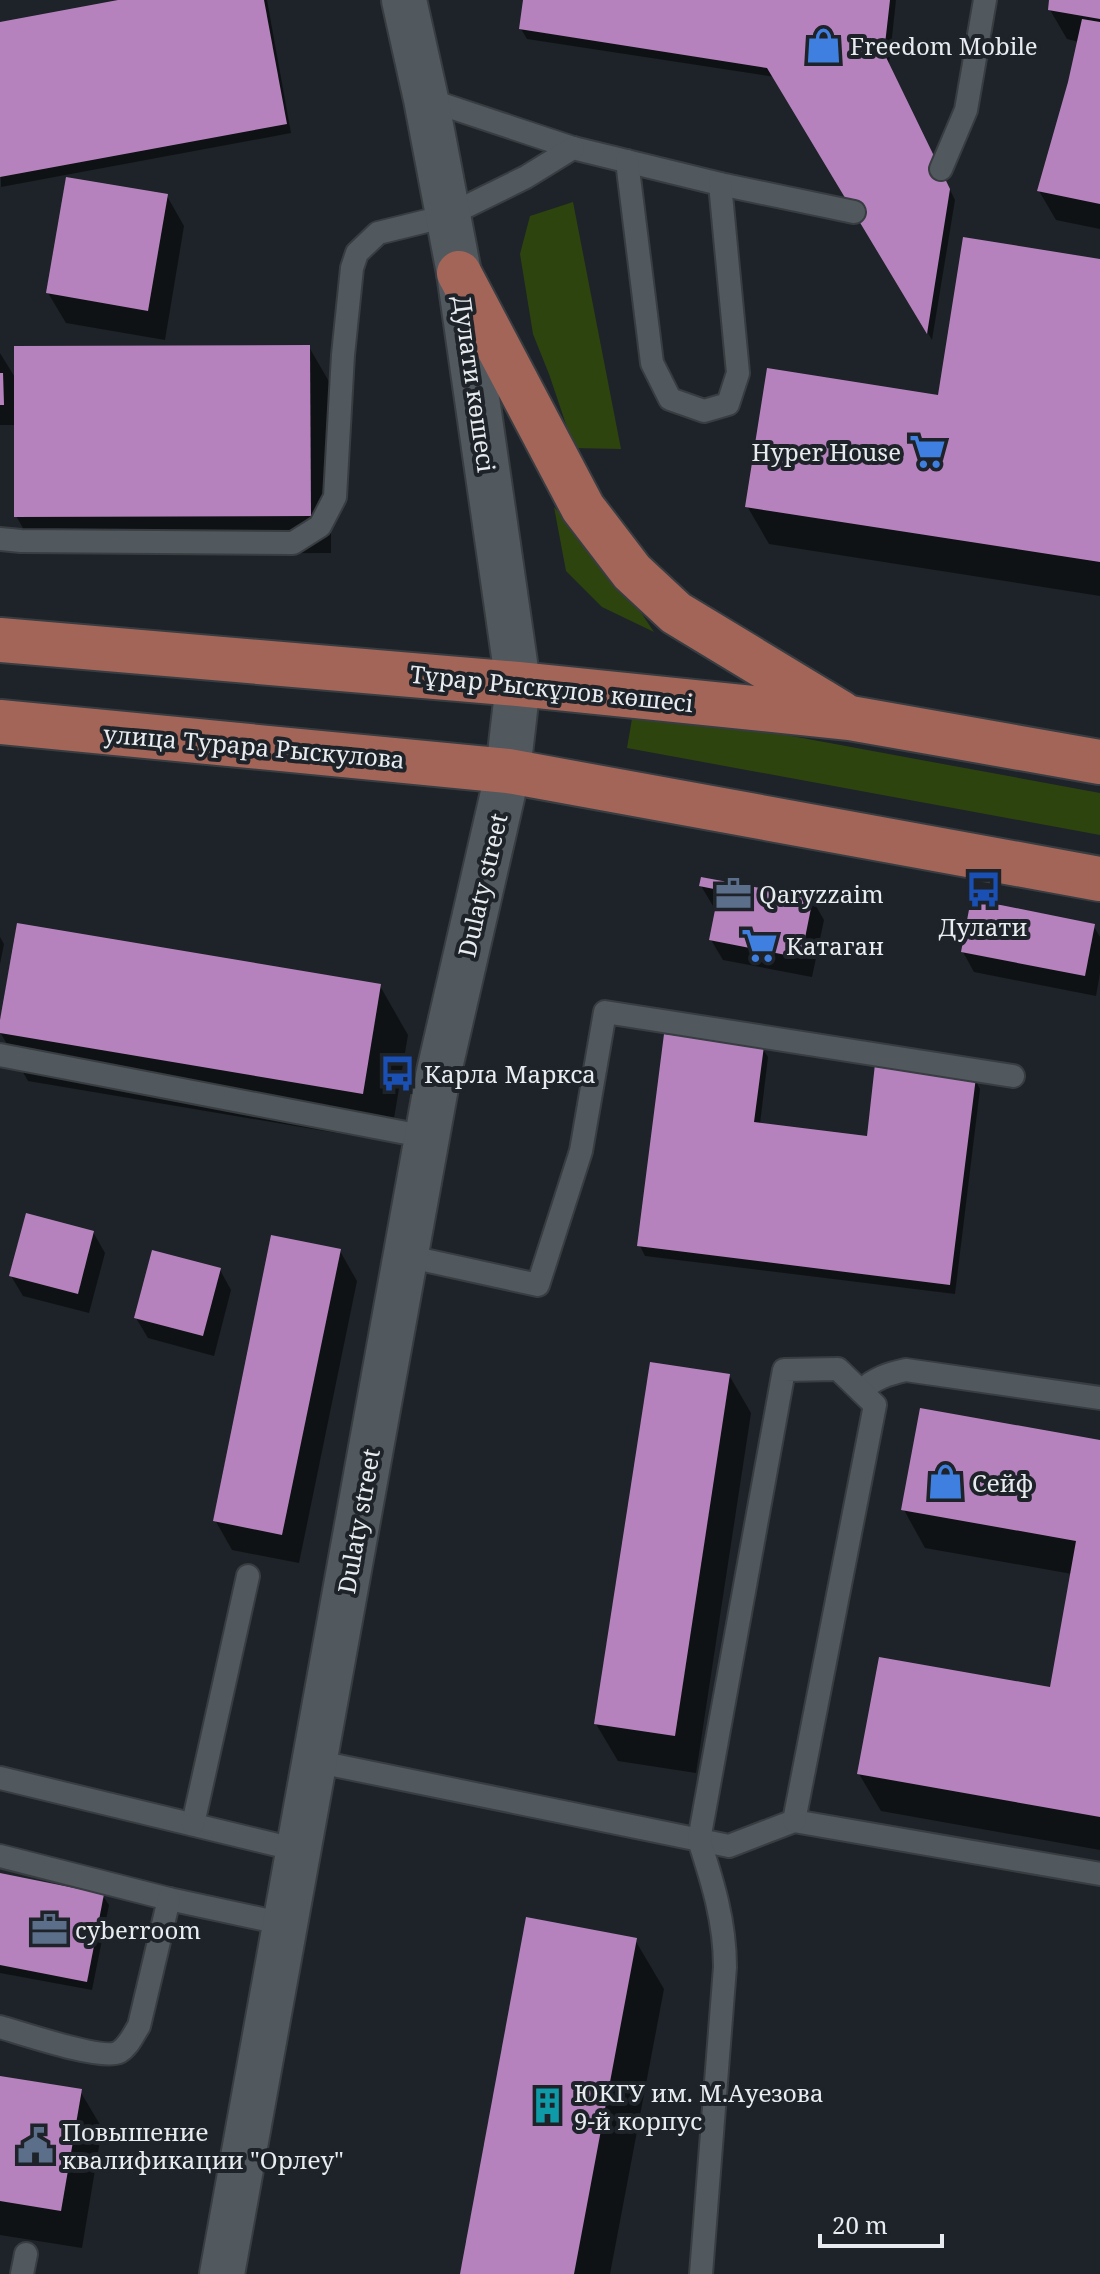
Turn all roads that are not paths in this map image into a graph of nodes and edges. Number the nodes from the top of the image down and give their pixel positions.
1 (404, 0) edge
2 (985, 0) edge
3 (426, 99) junction
4 (573, 148) junction
5 (627, 161) junction
6 (941, 169) dead end
7 (720, 184) junction
8 (854, 212) dead end
9 (447, 216) junction
10 (459, 273) junction
11 (0, 539) edge
12 (0, 640) edge
13 (518, 684) junction
14 (850, 718) junction
15 (0, 722) edge
16 (1100, 762) edge
17 (508, 771) junction
18 (1100, 879) edge
19 (0, 1055) edge
20 (1013, 1076) dead end
21 (427, 1137) junction
22 (406, 1256) junction
23 (861, 1391) junction
24 (1100, 1398) edge
25 (248, 1576) dead end
26 (314, 1761) junction
27 (0, 1778) edge
28 (794, 1821) junction
29 (193, 1824) junction
30 (699, 1840) junction
31 (298, 1850) junction
32 (0, 1856) edge
33 (1100, 1874) edge
34 (169, 1899) junction
35 (285, 1924) junction
36 (0, 2027) edge
37 (222, 2274) edge
38 (701, 2274) edge

1 - 3 main road, Дулати көшесі
2 - 6 lane
3 - 4 lane
3 - 9 main road, Дулати көшесі
4 - 5 lane
4 - 9 lane
5 - 7 lane
5 - 7 lane
7 - 8 lane
9 - 10 main road, Дулати көшесі
9 - 11 lane
10 - 13 main road, Дулати көшесі
10 - 14 main road
12 - 13 main road, Тұрар Рыскұлов көшесі
13 - 14 main road, Тұрар Рыскұлов көшесі
13 - 17 main road, Дулати көшесі
14 - 16 main road, Тұрар Рыскұлов көшесі
15 - 17 main road, улица Турара Рыскулова
17 - 18 main road
17 - 21 main road, Dulaty street
19 - 21 lane
20 - 22 lane
21 - 22 main road, Dulaty street
22 - 26 main road, Dulaty street
23 - 24 lane
23 - 28 lane
23 - 30 lane
25 - 29 lane
26 - 30 lane
26 - 31 main road, Dulaty street
27 - 29 lane
28 - 30 lane
28 - 33 lane
29 - 31 lane
30 - 38 lane
31 - 35 main road, Dulaty street
32 - 34 lane
34 - 35 lane
34 - 36 lane
35 - 37 main road, Dulaty street

